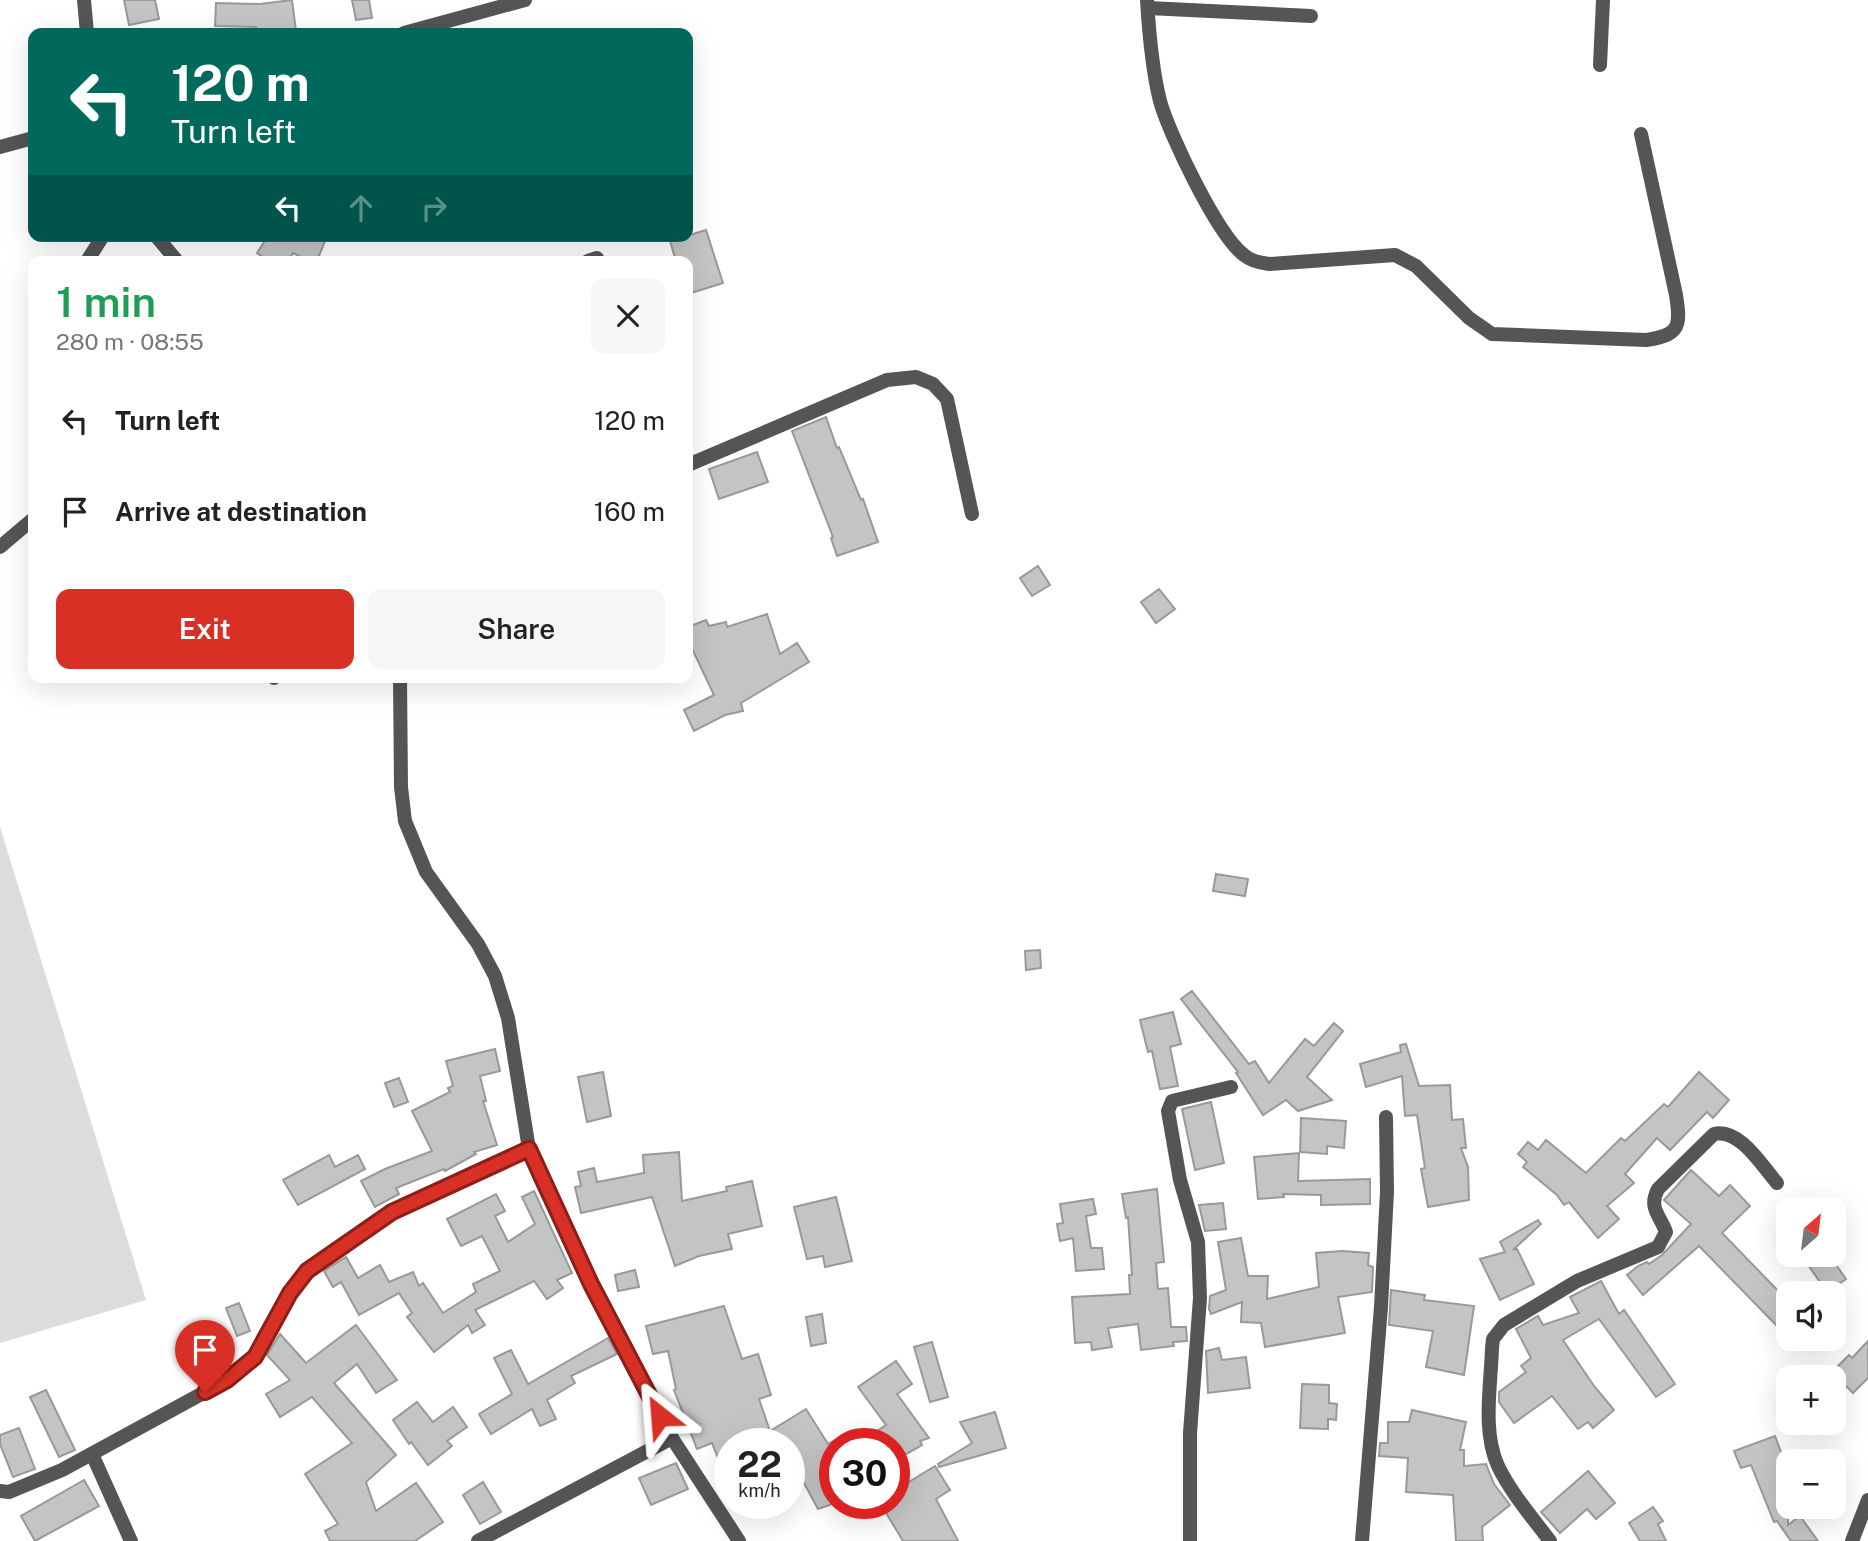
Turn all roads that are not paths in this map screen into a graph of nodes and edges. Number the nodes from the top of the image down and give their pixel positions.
1 (84, 0) edge
2 (526, 0) edge
3 (1603, 0) edge
4 (1148, 4) edge
5 (1311, 16) dead end
6 (87, 28) edge
7 (422, 28) edge
8 (1600, 65) dead end
9 (1641, 134) dead end
10 (28, 139) edge
11 (0, 147) edge
12 (161, 242) edge
13 (173, 256) edge
14 (693, 463) edge
15 (972, 514) dead end
16 (28, 523) edge
17 (0, 548) edge
18 (400, 683) edge
19 (1231, 1087) dead end
20 (1386, 1118) dead end
21 (529, 1149) junction
22 (1777, 1183) dead end
23 (672, 1438) junction
24 (92, 1454) junction
25 (0, 1491) edge
26 (1868, 1500) edge
27 (131, 1541) edge
28 (478, 1541) edge
29 (739, 1541) edge
30 (1190, 1541) edge
31 (1362, 1541) edge
32 (1550, 1541) edge
33 (1852, 1541) edge

1 - 6 street
2 - 7 street
3 - 8 street
4 - 5 street
4 - 9 street
10 - 11 street
12 - 13 street
14 - 15 street
16 - 17 street
18 - 21 street
19 - 30 street
20 - 31 street
21 - 23 street
21 - 24 street
22 - 32 street
23 - 28 street
23 - 29 street
24 - 25 street
24 - 27 street
26 - 33 street

